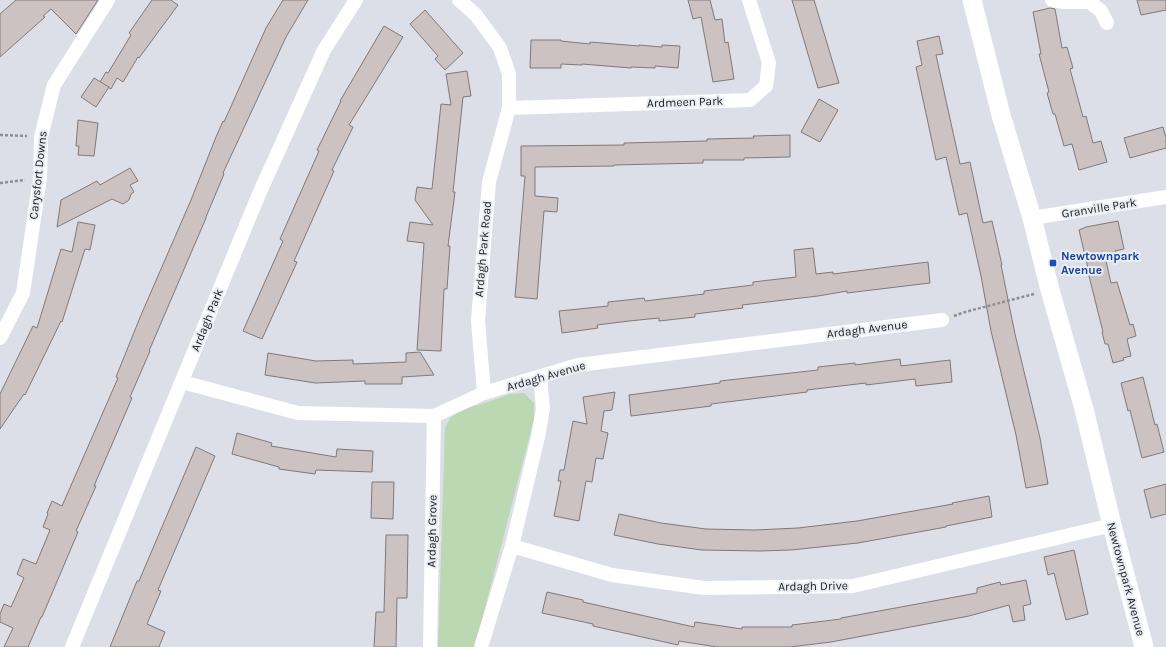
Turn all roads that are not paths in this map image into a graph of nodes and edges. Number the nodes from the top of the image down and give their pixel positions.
1 (108, 0) edge
2 (356, 0) edge
3 (459, 0) edge
4 (749, 0) edge
5 (972, 0) edge
6 (1052, 0) edge
7 (1107, 23) dead end
8 (509, 108) junction
9 (1166, 198) edge
10 (1032, 218) junction
11 (942, 320) road end
12 (0, 338) edge
13 (540, 376) junction
14 (182, 382) junction
15 (484, 393) junction
16 (434, 416) junction
17 (1112, 525) junction
18 (512, 546) junction
19 (72, 647) edge
20 (430, 647) edge
21 (481, 647) edge
22 (1144, 647) edge

1 - 12 street, Carysfort Downs
2 - 14 street, Ardagh Park
3 - 8 street, Ardagh Park Road
4 - 8 street, Ardmeen Park
5 - 10 main road, Newtownpark Avenue
6 - 7 street
8 - 15 street, Ardagh Park Road
9 - 10 street, Granville Park
10 - 17 main road, Newtownpark Avenue
11 - 13 street, Ardagh Avenue
13 - 15 street, Ardagh Avenue
13 - 18 street
14 - 16 street, Ardagh Avenue
14 - 19 street, Ardagh Park
15 - 16 street, Ardagh Avenue
16 - 20 street, Ardagh Grove
17 - 18 street, Ardagh Drive
17 - 22 main road, Newtownpark Avenue
18 - 21 street

